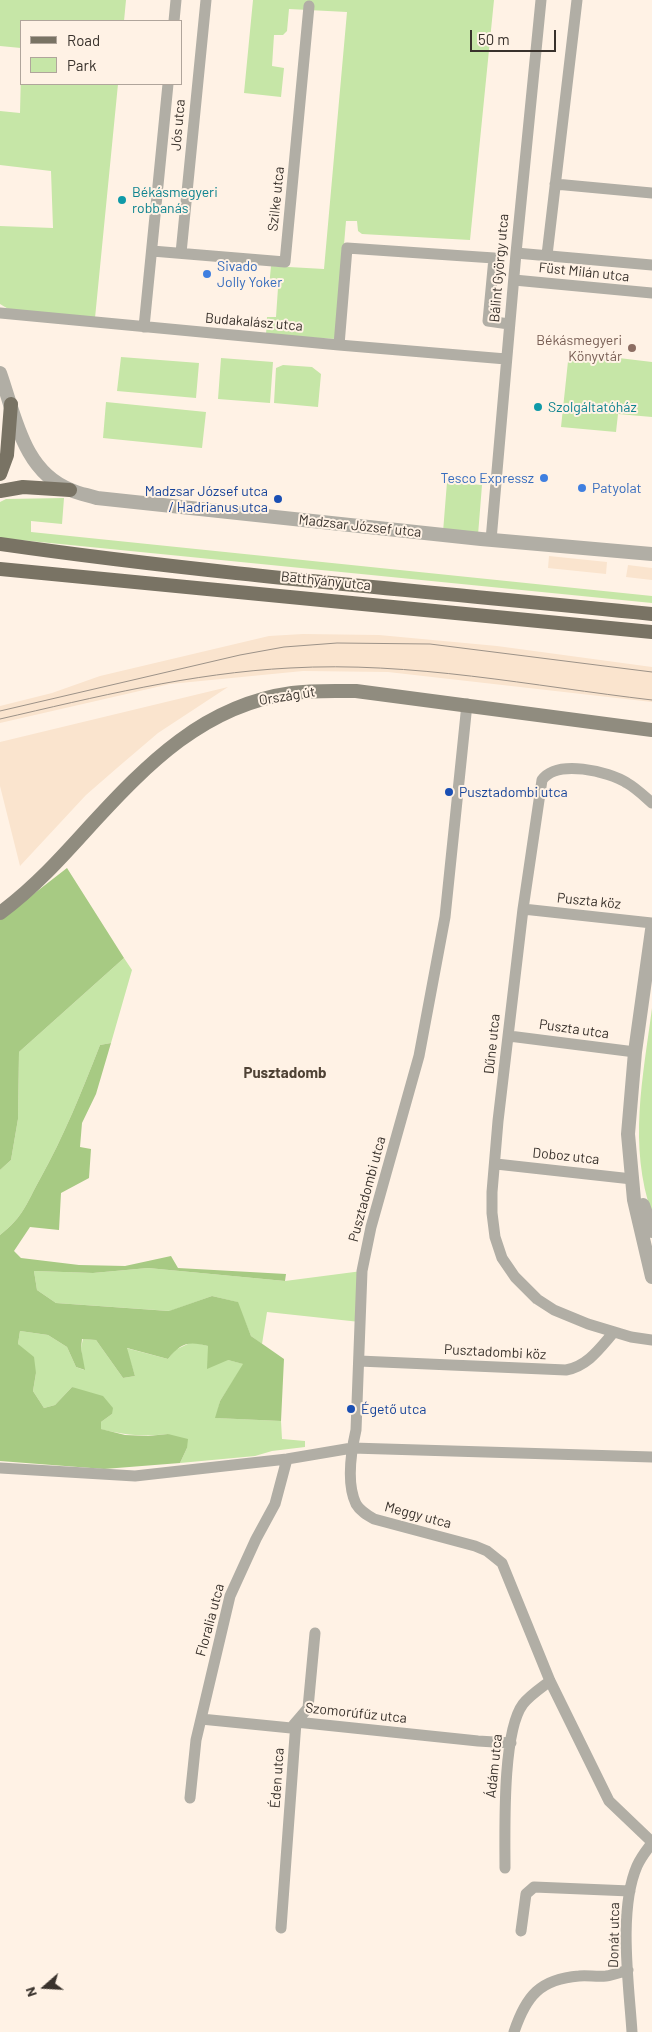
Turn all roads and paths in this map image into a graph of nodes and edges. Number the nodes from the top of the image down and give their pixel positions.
1 (176, 0) edge
2 (206, 0) edge
3 (541, 0) edge
4 (576, 0) edge
5 (308, 6) dead end
6 (174, 20) edge
7 (168, 85) edge
8 (555, 184) junction
9 (652, 193) edge
10 (152, 251) junction
11 (181, 253) junction
12 (516, 253) junction
13 (547, 255) junction
14 (652, 265) edge
15 (514, 280) junction
16 (652, 293) edge
17 (0, 314) edge
18 (509, 324) junction
19 (144, 327) junction
20 (339, 345) junction
21 (506, 359) junction
22 (0, 373) edge
23 (11, 404) junction
24 (0, 474) edge
25 (70, 490) junction
26 (0, 491) edge
27 (491, 540) junction
28 (0, 544) edge
29 (652, 554) edge
30 (0, 569) edge
31 (652, 614) edge
32 (652, 632) edge
33 (467, 704) junction
34 (652, 730) edge
35 (652, 803) edge
36 (523, 909) junction
37 (0, 913) edge
38 (652, 924) edge
39 (652, 930) edge
40 (650, 956) edge
41 (509, 1036) junction
42 (635, 1052) junction
43 (496, 1164) junction
44 (632, 1179) junction
45 (652, 1231) edge
46 (652, 1277) edge
47 (614, 1332) junction
48 (652, 1340) edge
49 (360, 1360) junction
50 (352, 1448) junction
51 (287, 1458) junction
52 (652, 1458) edge
53 (0, 1468) edge
54 (315, 1634) dead end
55 (550, 1681) junction
56 (201, 1719) junction
57 (296, 1722) junction
58 (510, 1743) junction
59 (190, 1798) dead end
60 (652, 1843) edge
61 (505, 1868) dead end
62 (630, 1891) junction
63 (281, 1928) dead end
64 (521, 1931) dead end
65 (628, 1970) junction
66 (514, 2032) edge
67 (632, 2032) edge

1 - 6 street
2 - 11 street, Jós utca
3 - 12 street, Bálint György utca
4 - 8 street
5 - 11 street, Szilke utca
7 - 10 street, Jós utca
8 - 9 street
8 - 13 street
10 - 11 street, Szilke utca
10 - 19 street, Jós utca
12 - 13 street, Füst Milán utca
12 - 15 street, Bálint György utca
13 - 14 street, Füst Milán utca
15 - 16 street, Füst Milán utca
15 - 18 street, Bálint György utca
17 - 19 street, Budakalász utca
18 - 20 street
18 - 21 street, Bálint György utca
19 - 20 street, Budakalász utca
20 - 21 street, Budakalász utca
21 - 27 street, Bálint György utca
22 - 23 street, Madzsar József utca
23 - 24 main road
23 - 25 street, Madzsar József utca
25 - 26 main road
25 - 27 street, Madzsar József utca
27 - 29 street, Madzsar József utca
28 - 31 main road, Batthyány utca
30 - 32 main road, Batthyány utca
33 - 34 main road, Ország út
33 - 37 main road, Ország út
33 - 49 street, Pusztadombi utca
35 - 36 street, Dűne utca
36 - 38 street, Puszta köz
36 - 41 street, Dűne utca
39 - 40 street
40 - 42 street
41 - 42 street, Puszta utca
41 - 43 street, Dűne utca
42 - 44 street
43 - 44 street, Doboz utca
43 - 47 street, Dűne utca
44 - 45 street
44 - 46 street
47 - 48 street, Dűne utca
47 - 49 street, Pusztadombi köz
49 - 50 street, Pusztadombi utca
50 - 51 street
50 - 52 street
50 - 55 street, Meggy utca
51 - 53 street
51 - 56 street, Floralia utca
54 - 57 street, Éden utca
55 - 58 street, Ádám utca
55 - 60 street, Meggy utca
56 - 57 street, Szomorúfűz utca
56 - 59 street, Floralia utca
57 - 58 street, Szomorúfűz utca
57 - 63 street, Éden utca
58 - 61 street, Ádám utca
60 - 62 street, Donát utca
62 - 64 street
62 - 65 street, Donát utca
65 - 66 street
65 - 67 street, Donát utca

